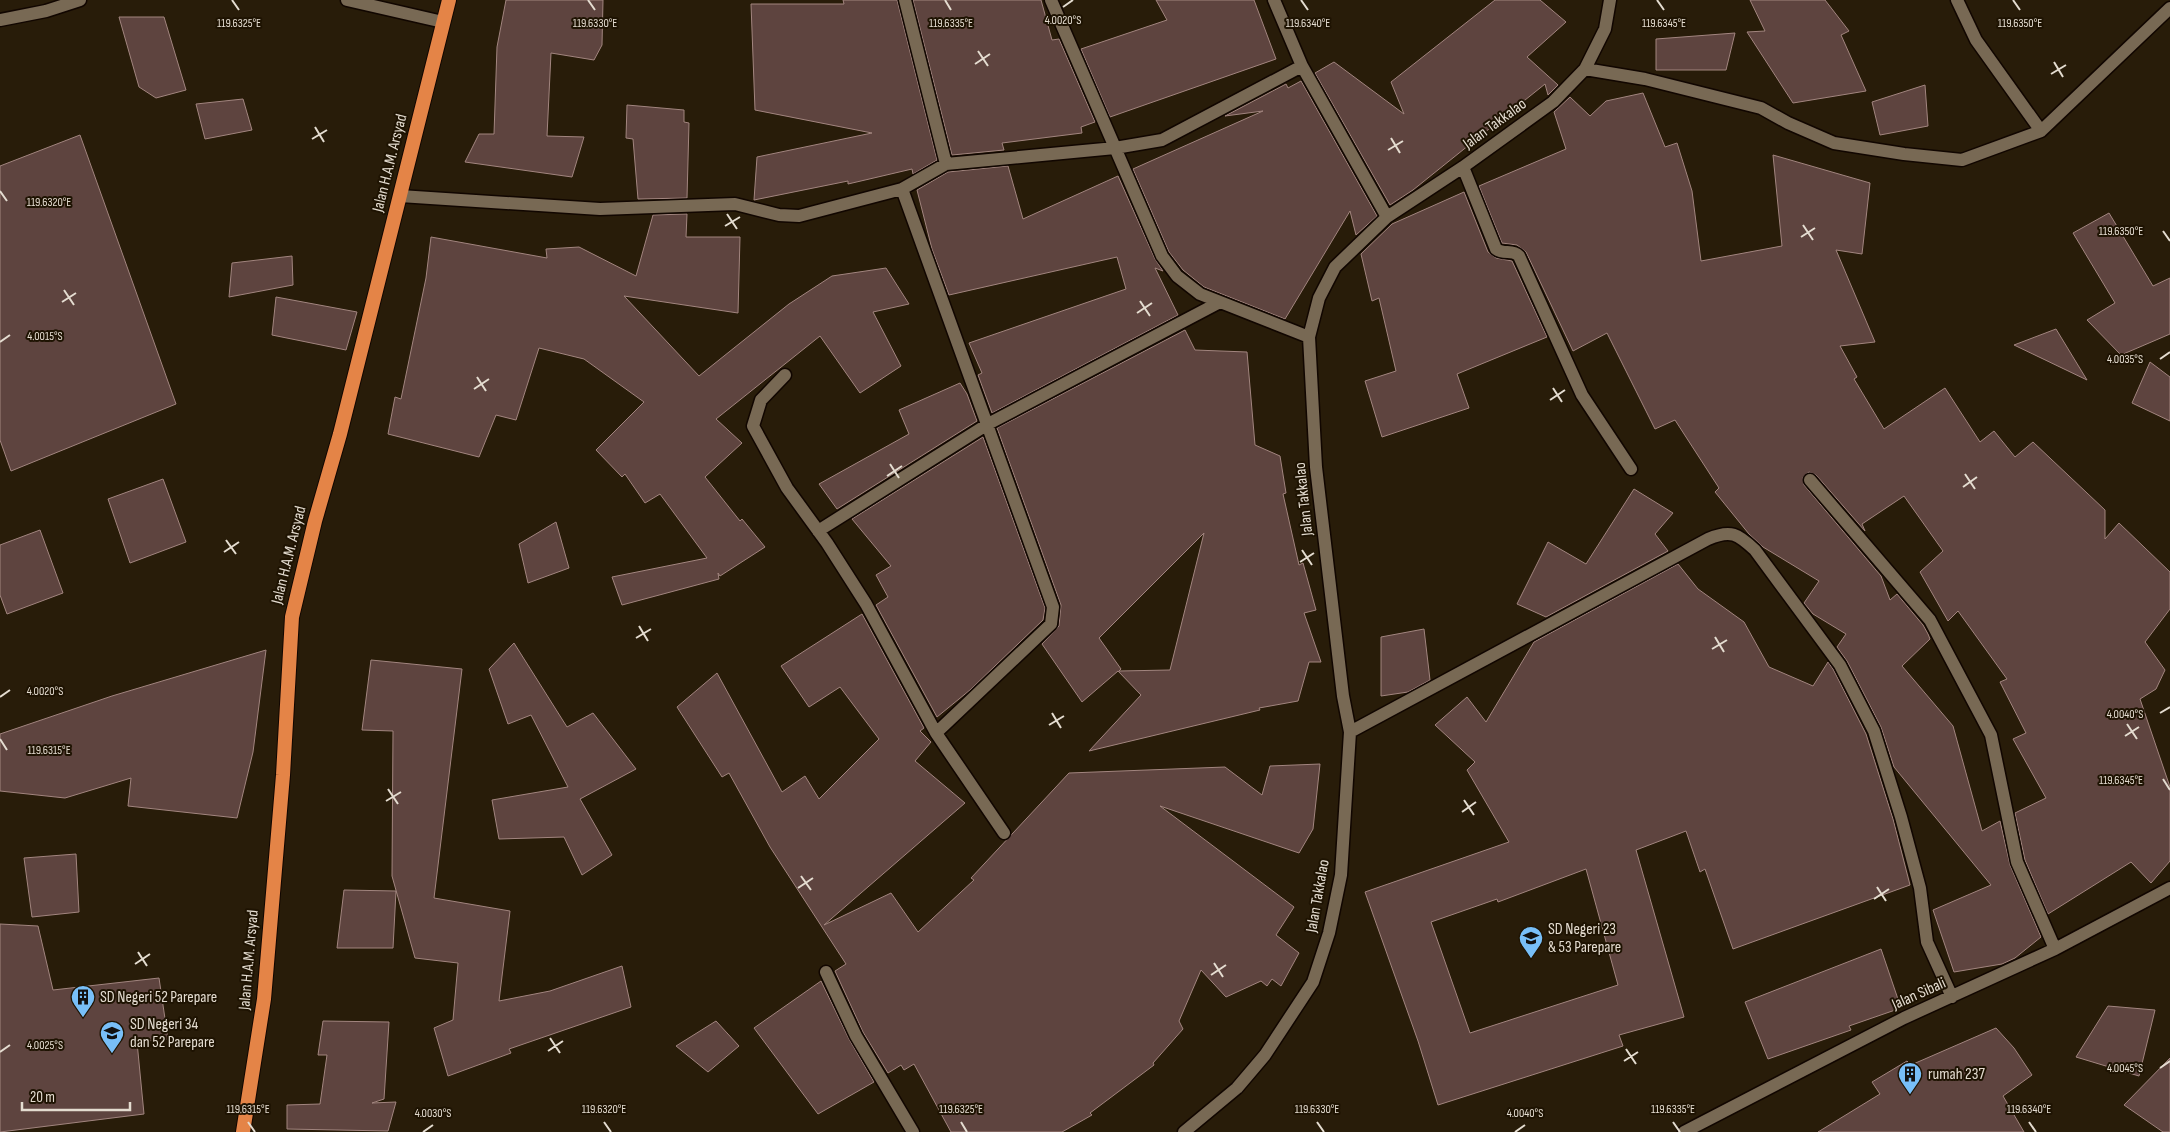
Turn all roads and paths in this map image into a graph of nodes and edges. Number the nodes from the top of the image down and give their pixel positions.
1 (80, 0) edge
2 (348, 0) edge
3 (450, 0) edge
4 (905, 0) edge
5 (1051, 0) edge
6 (1274, 0) edge
7 (1610, 0) edge
8 (1957, 0) edge
9 (2170, 8) edge
10 (0, 20) edge
11 (443, 22) junction
12 (1302, 66) junction
13 (1585, 70) junction
14 (2041, 131) junction
15 (1115, 148) junction
16 (946, 164) junction
17 (1463, 167) junction
18 (902, 189) junction
19 (400, 196) junction
20 (1387, 218) junction
21 (1220, 302) junction
22 (1309, 337) junction
23 (785, 375) dead end
24 (988, 424) junction
25 (1631, 470) dead end
26 (1810, 480) dead end
27 (818, 531) junction
28 (1350, 732) junction
29 (936, 733) junction
30 (1004, 833) dead end
31 (2170, 888) edge
32 (2055, 949) junction
33 (826, 972) dead end
34 (1952, 997) junction
35 (243, 1132) edge
36 (912, 1132) edge
37 (1184, 1132) edge
38 (1684, 1132) edge

1 - 10 street
2 - 11 street
3 - 11 highway, Jalan H.A.M. Arsyad
4 - 16 street
5 - 15 street
6 - 12 street
7 - 13 street, Jalan Takkalao
8 - 14 street
9 - 14 street
11 - 19 highway, Jalan H.A.M. Arsyad
12 - 15 street
12 - 20 street
13 - 14 street
13 - 17 street, Jalan Takkalao
15 - 16 street
15 - 21 street
16 - 18 street
17 - 20 street, Jalan Takkalao
17 - 25 street
18 - 19 street
18 - 24 street
19 - 35 highway, Jalan H.A.M. Arsyad
20 - 22 street, Jalan Takkalao
21 - 22 street
21 - 24 street
22 - 28 street, Jalan Takkalao
23 - 27 street
24 - 27 street
24 - 29 street
26 - 32 street
27 - 29 street
28 - 34 street
28 - 37 street, Jalan Takkalao
29 - 30 street
31 - 32 street, Jalan Sibali
32 - 34 street, Jalan Sibali
33 - 36 street
34 - 38 street, Jalan Sibali

